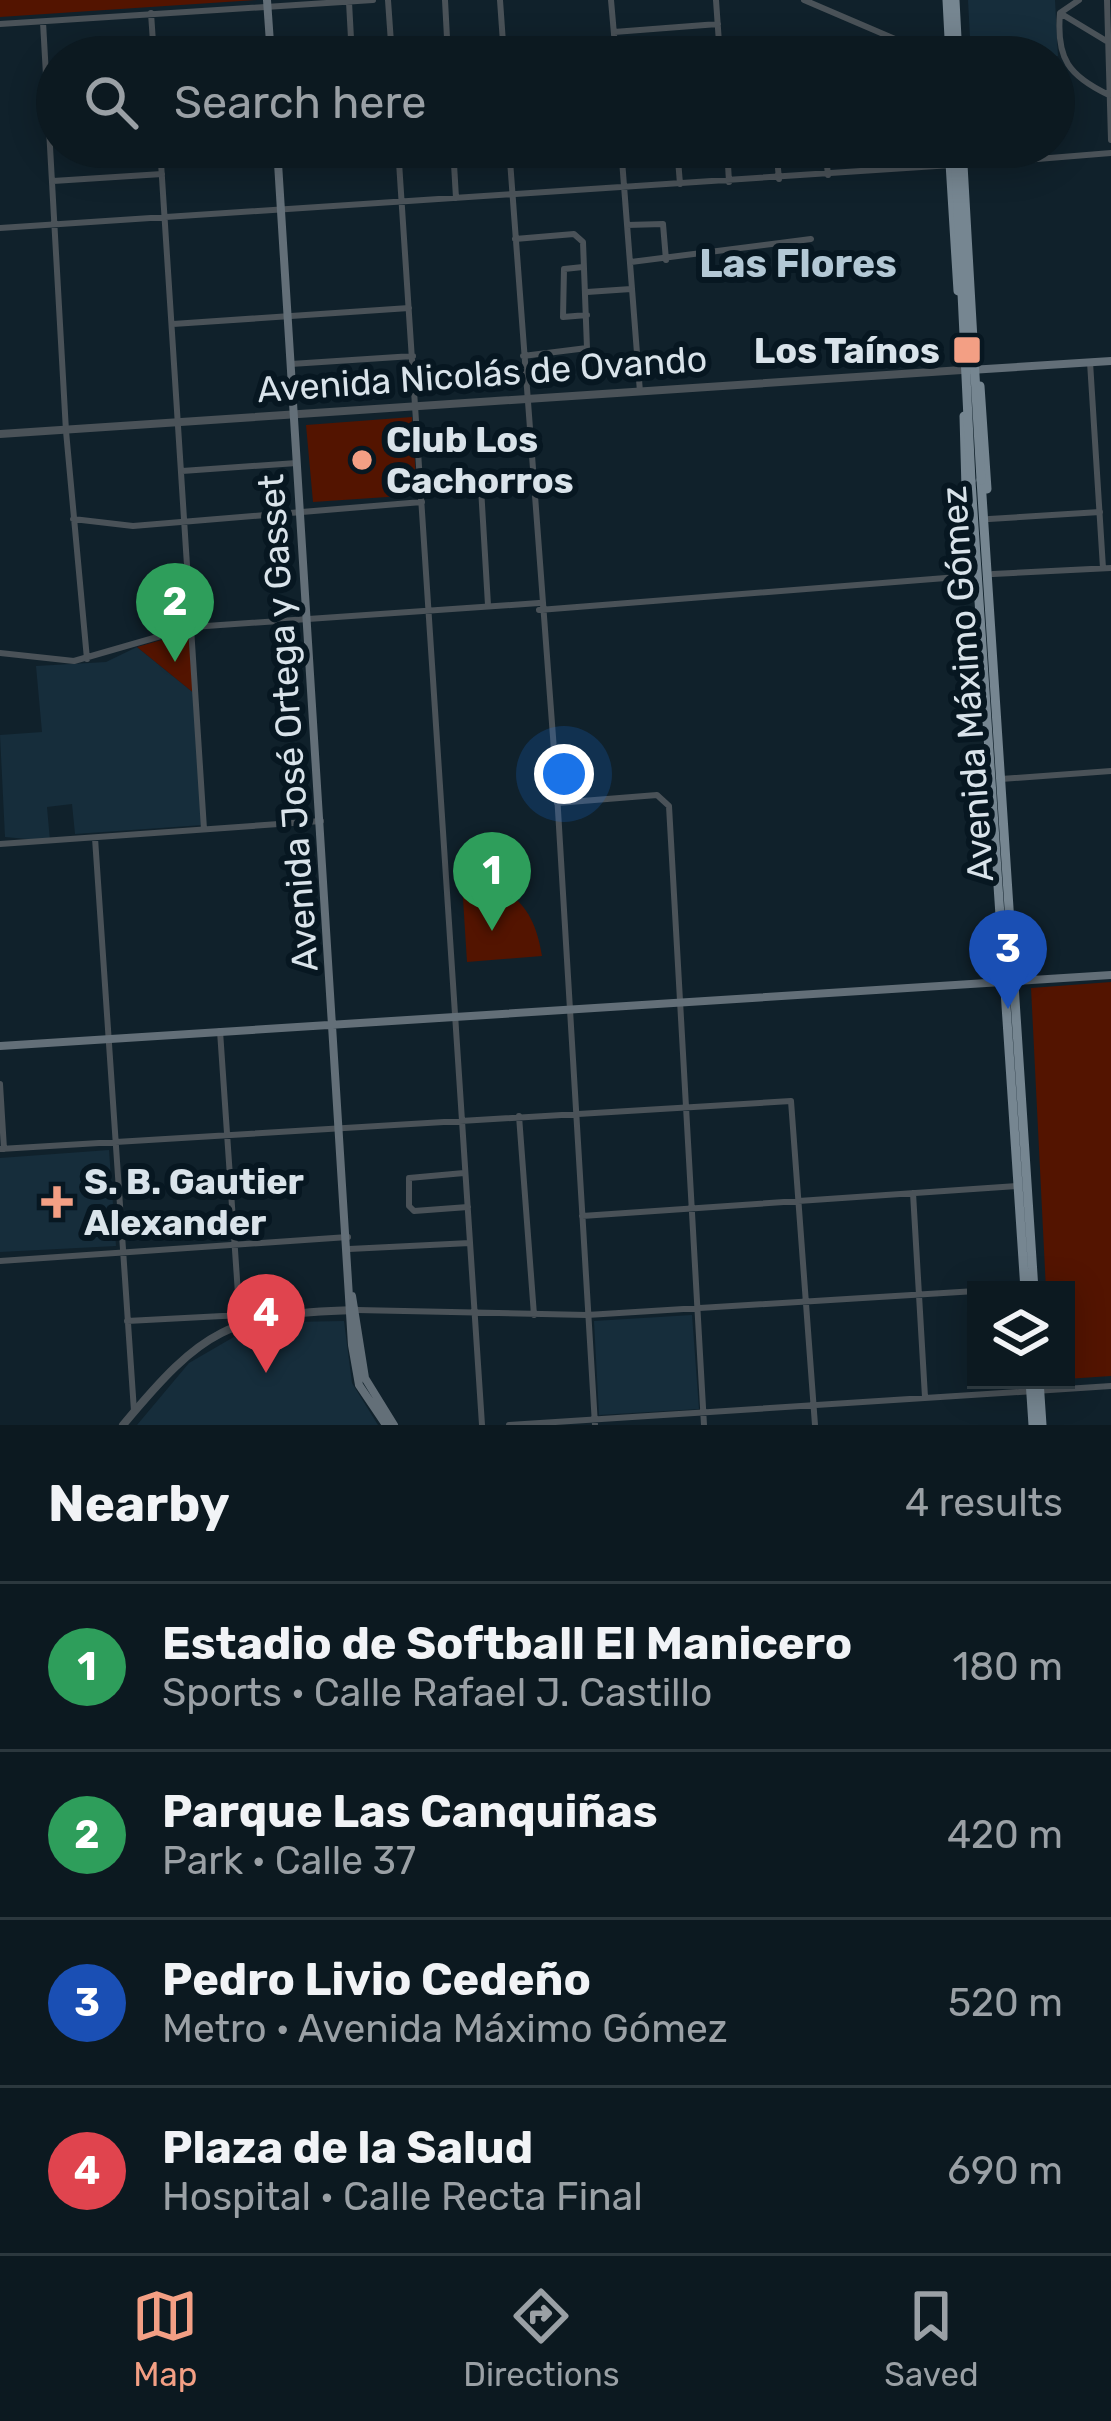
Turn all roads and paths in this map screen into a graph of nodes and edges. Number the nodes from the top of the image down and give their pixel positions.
1 (374, 0) edge
2 (388, 0) edge
3 (445, 0) edge
4 (500, 0) edge
5 (611, 0) edge
6 (716, 0) edge
7 (804, 0) edge
8 (951, 0) edge
9 (1078, 0) edge
10 (1107, 0) edge
11 (350, 2) edge
12 (267, 3) edge
13 (152, 13) junction
14 (1060, 13) junction
15 (43, 22) junction
16 (0, 24) edge
17 (718, 24) junction
18 (614, 32) junction
19 (44, 36) edge
20 (153, 36) edge
21 (269, 36) edge
22 (351, 36) edge
23 (391, 36) edge
24 (447, 36) edge
25 (503, 36) edge
26 (614, 36) edge
27 (719, 36) edge
28 (900, 36) edge
29 (951, 36) edge
30 (1062, 36) edge
31 (1109, 42) edge
32 (1075, 77) edge
33 (1109, 95) edge
34 (1111, 140) edge
35 (1111, 154) edge
36 (1075, 156) edge
37 (53, 168) edge
38 (162, 168) edge
39 (278, 168) edge
40 (399, 168) edge
41 (454, 168) edge
42 (510, 168) edge
43 (623, 168) edge
44 (679, 168) edge
45 (728, 168) edge
46 (777, 168) edge
47 (827, 168) edge
48 (913, 168) edge
49 (950, 168) edge
50 (959, 168) edge
51 (966, 168) edge
52 (162, 174) junction
53 (828, 175) junction
54 (778, 178) junction
55 (52, 181) junction
56 (729, 182) junction
57 (680, 184) junction
58 (624, 188) junction
59 (512, 194) junction
60 (456, 198) junction
61 (401, 202) junction
62 (281, 210) junction
63 (165, 218) junction
64 (56, 225) junction
65 (627, 225) junction
66 (0, 228) edge
67 (515, 239) junction
68 (811, 239) dead end
69 (666, 260) junction
70 (630, 262) junction
71 (584, 267) junction
72 (632, 289) junction
73 (585, 292) junction
74 (410, 308) junction
75 (587, 315) junction
76 (288, 316) junction
77 (173, 324) junction
78 (413, 356) junction
79 (523, 356) junction
80 (1111, 361) edge
81 (1090, 362) junction
82 (291, 364) junction
83 (979, 369) junction
84 (962, 370) junction
85 (640, 392) junction
86 (526, 399) junction
87 (415, 406) junction
88 (294, 414) junction
89 (179, 421) junction
90 (67, 431) junction
91 (0, 434) edge
92 (297, 463) junction
93 (1111, 464) edge
94 (1096, 465) junction
95 (182, 471) junction
96 (531, 480) junction
97 (422, 502) junction
98 (299, 510) junction
99 (1100, 512) junction
100 (74, 519) junction
101 (989, 519) junction
102 (185, 520) junction
103 (1107, 568) edge
104 (993, 574) junction
105 (971, 576) junction
106 (488, 605) junction
107 (539, 606) junction
108 (429, 609) junction
109 (306, 617) junction
110 (192, 627) junction
111 (986, 632) junction
112 (0, 653) edge
113 (87, 659) junction
114 (1111, 771) edge
115 (1000, 778) junction
116 (557, 803) junction
117 (321, 821) junction
118 (204, 829) junction
119 (95, 838) junction
120 (0, 844) edge
121 (1111, 975) edge
122 (1008, 982) junction
123 (683, 999) junction
124 (567, 1011) junction
125 (454, 1018) junction
126 (336, 1024) junction
127 (220, 1031) junction
128 (109, 1039) junction
129 (0, 1046) edge
130 (0, 1084) edge
131 (684, 1105) junction
132 (574, 1112) junction
133 (519, 1115) junction
134 (464, 1119) junction
135 (341, 1126) junction
136 (226, 1134) junction
137 (115, 1142) junction
138 (2, 1149) edge
139 (466, 1173) junction
140 (1022, 1186) junction
141 (913, 1193) junction
142 (801, 1201) junction
143 (468, 1207) junction
144 (692, 1209) junction
145 (582, 1216) junction
146 (348, 1238) junction
147 (470, 1243) junction
148 (233, 1245) junction
149 (350, 1249) junction
150 (124, 1253) junction
151 (0, 1261) edge
152 (1029, 1281) edge
153 (967, 1291) edge
154 (919, 1294) junction
155 (808, 1301) junction
156 (698, 1308) junction
157 (353, 1310) junction
158 (475, 1312) junction
159 (534, 1315) junction
160 (587, 1316) junction
161 (238, 1318) junction
162 (128, 1321) junction
163 (1075, 1386) edge
164 (1111, 1386) edge
165 (999, 1389) edge
166 (1035, 1389) edge
167 (926, 1397) junction
168 (814, 1405) junction
169 (134, 1411) junction
170 (703, 1413) junction
171 (595, 1422) edge
172 (388, 1424) edge
173 (123, 1425) edge
174 (482, 1425) edge
175 (508, 1425) edge
176 (704, 1425) edge
177 (815, 1425) edge
178 (1038, 1425) edge

1 - 11 street
2 - 23 street
3 - 24 street
4 - 25 street
5 - 18 street
6 - 17 street
7 - 28 street
8 - 29 main road
9 - 14 street
10 - 31 street
11 - 12 street
11 - 22 street
12 - 13 street
12 - 21 main road
13 - 15 street
13 - 20 street
14 - 30 street
14 - 31 street
15 - 16 street
15 - 19 street
17 - 18 street
17 - 27 street
18 - 26 street
31 - 33 street
32 - 33 street
33 - 34 street
35 - 36 street
37 - 55 street
38 - 52 street
39 - 62 main road, Avenida José Ortega y Gasset
40 - 61 street
41 - 60 street
42 - 59 street
43 - 58 street
44 - 57 street
45 - 56 street
46 - 54 street
47 - 53 street
48 - 53 street
49 - 84 main road
50 - 111 main road, Avenida Máximo Gómez, bridge
51 - 83 main road
52 - 55 street
52 - 63 street
53 - 54 street
54 - 56 street
55 - 64 street
56 - 57 street
57 - 58 street
58 - 59 street
58 - 65 street
59 - 60 street
59 - 67 street
60 - 61 street
61 - 62 street
61 - 74 street
62 - 63 street
62 - 76 main road, Avenida José Ortega y Gasset
63 - 64 street
63 - 77 street
64 - 66 street
64 - 90 street
65 - 69 street
65 - 70 street
67 - 71 street
67 - 79 street
68 - 69 street
69 - 70 street
70 - 72 street
71 - 73 street
71 - 75 street
72 - 73 street
72 - 85 street
73 - 75 street
74 - 76 street
74 - 78 street
75 - 79 street
76 - 77 street
76 - 82 main road, Avenida José Ortega y Gasset
77 - 89 street
78 - 82 street
78 - 87 street
79 - 86 street
80 - 81 main road, Avenida Nicolás de Ovando
81 - 83 main road, Avenida Nicolás de Ovando
81 - 94 street
82 - 88 main road, Avenida José Ortega y Gasset
83 - 84 main road, Avenida Nicolás de Ovando
83 - 101 main road
84 - 85 street, Avenida Nicolás de Ovando
84 - 105 main road
85 - 86 street, Avenida Nicolás de Ovando
86 - 87 street, Avenida Nicolás de Ovando
86 - 96 street
87 - 88 street, Avenida Nicolás de Ovando
87 - 97 street
88 - 89 street, Avenida Nicolás de Ovando
88 - 92 main road, Avenida José Ortega y Gasset
89 - 90 street, Avenida Nicolás de Ovando
89 - 95 street
90 - 91 street, Avenida Nicolás de Ovando
90 - 100 street
92 - 95 street
92 - 98 main road, Avenida José Ortega y Gasset
93 - 94 street
94 - 99 street
95 - 102 street
96 - 106 street
96 - 107 street
97 - 98 street
97 - 108 street
98 - 102 street
98 - 109 main road, Avenida José Ortega y Gasset
99 - 101 street
99 - 103 street
100 - 102 street
100 - 113 street
101 - 104 main road
102 - 110 street
103 - 104 street
104 - 111 main road
105 - 107 street
105 - 111 main road
106 - 107 street
106 - 108 street
107 - 116 street
108 - 109 street
108 - 125 street
109 - 110 street
109 - 117 main road, Avenida José Ortega y Gasset
110 - 113 street
110 - 118 street
111 - 115 main road, Avenida Máximo Gómez
111 - 122 main road, Avenida Máximo Gómez
112 - 113 street
114 - 115 street
115 - 122 main road, Avenida Máximo Gómez
116 - 123 street
116 - 124 street
117 - 118 street
117 - 126 main road, Avenida José Ortega y Gasset
118 - 119 street
119 - 120 street
119 - 128 street
121 - 122 main road
122 - 123 main road
122 - 140 main road, Avenida Máximo Gómez
123 - 124 main road
123 - 131 street
124 - 125 main road
124 - 132 street
125 - 126 main road
125 - 134 street
126 - 127 main road
126 - 135 main road, Avenida José Ortega y Gasset
127 - 128 main road
127 - 136 street
128 - 129 main road
128 - 137 street
130 - 138 street
131 - 132 street
131 - 142 street
131 - 144 street
132 - 133 street
132 - 145 street
133 - 134 street
133 - 159 street
134 - 135 street
134 - 139 street
135 - 136 street
135 - 146 main road, Avenida José Ortega y Gasset
136 - 137 street
136 - 148 street
137 - 138 street
137 - 150 street
139 - 143 street
139 - 143 street
140 - 141 street
140 - 152 main road, Avenida Máximo Gómez
141 - 142 street
141 - 154 street
142 - 144 street
142 - 155 street
143 - 147 street
144 - 145 street
144 - 156 street
145 - 160 street
146 - 148 street
146 - 149 main road, Avenida José Ortega y Gasset
147 - 149 street
147 - 158 street
148 - 150 street
148 - 161 street
149 - 157 main road, Avenida José Ortega y Gasset
150 - 151 street
150 - 162 street
153 - 154 street
154 - 155 street
154 - 167 street
155 - 156 street
155 - 168 street
156 - 160 street
156 - 170 street
157 - 158 street
157 - 161 street
157 - 172 main road, Avenida José Ortega y Gasset
158 - 159 street
158 - 174 street
159 - 160 street
160 - 171 street
161 - 162 street
161 - 169 street
162 - 169 street
163 - 164 street
165 - 167 street
166 - 178 main road
167 - 168 street
168 - 170 street
168 - 177 street
169 - 173 street
170 - 171 street
170 - 176 street
171 - 175 street

